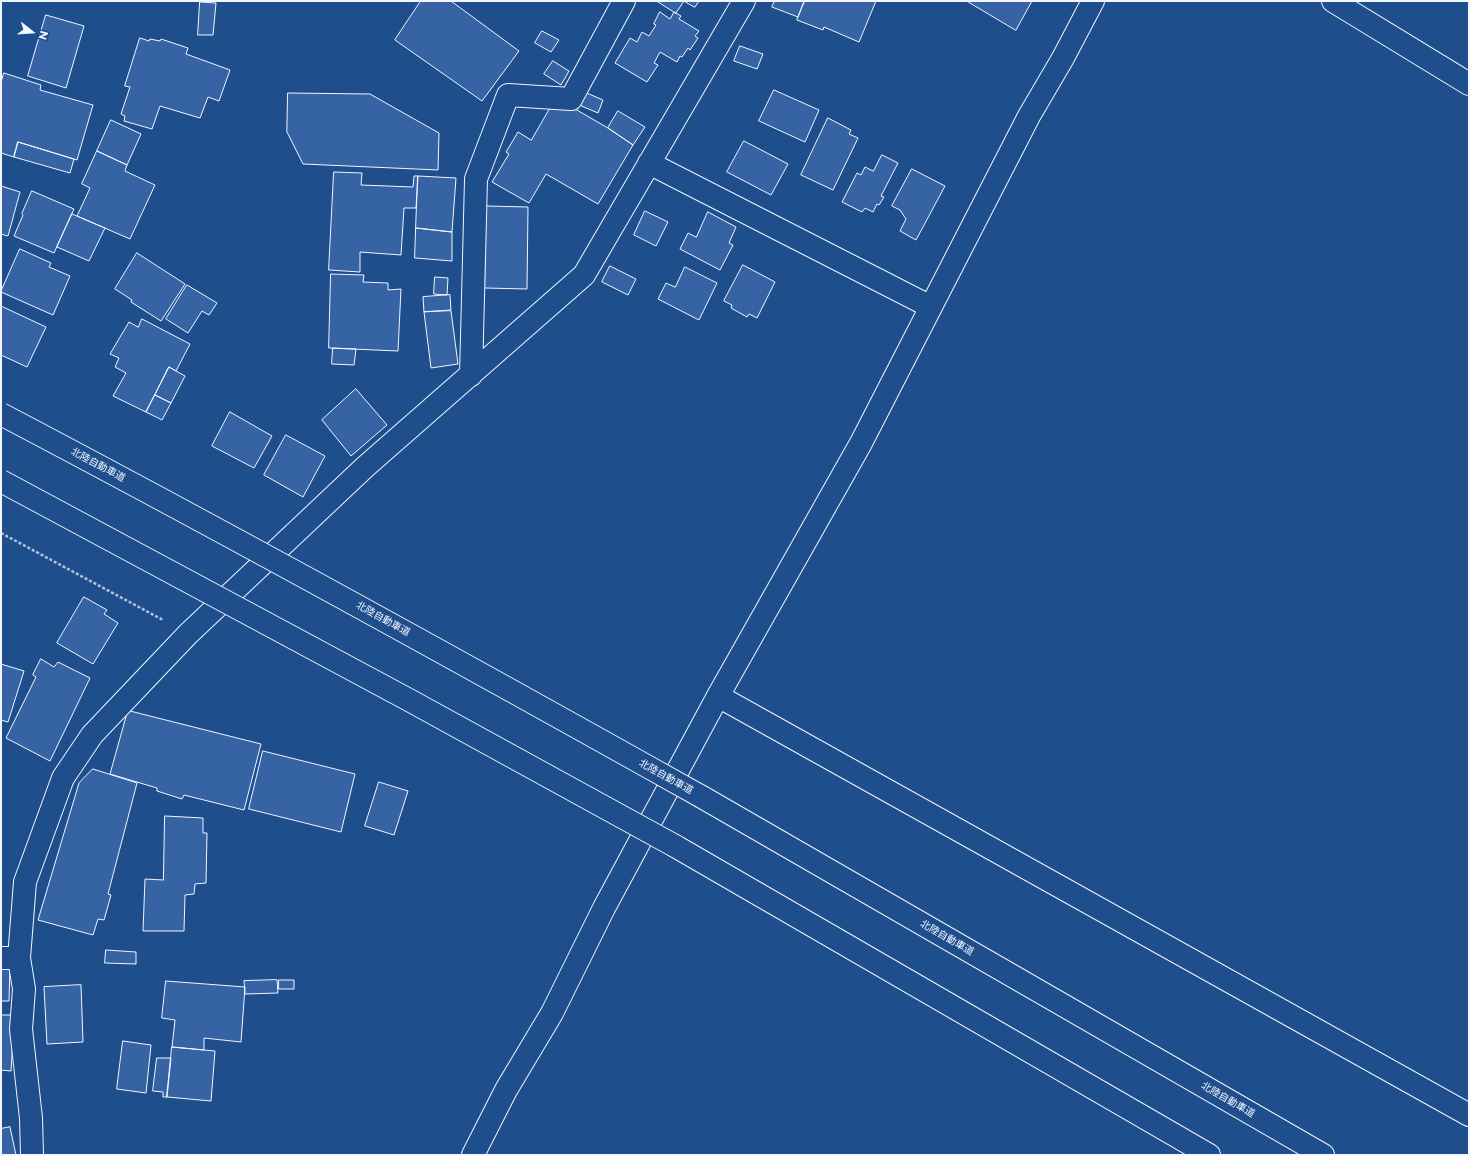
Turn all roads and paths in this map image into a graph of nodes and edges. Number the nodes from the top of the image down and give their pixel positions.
1 (624, 1) edge
2 (744, 1) edge
3 (1093, 1) edge
4 (1333, 1) edge
5 (1469, 84) edge
6 (649, 163) junction
7 (931, 307) junction
8 (471, 375) junction
9 (1, 414) edge
10 (1, 481) edge
11 (1, 533) edge
12 (188, 634) junction
13 (718, 696) junction
14 (10, 958) edge
15 (1469, 1116) edge
16 (32, 1155) edge
17 (473, 1155) edge
18 (1209, 1155) edge
19 (1323, 1155) edge

1 - 8 main road
2 - 6 main road
3 - 7 main road
4 - 5 main road
6 - 7 main road
6 - 8 main road
7 - 13 main road
8 - 12 main road
9 - 19 main road, 北陸自動車道, bridge
10 - 18 main road, bridge
11 - 12 path
12 - 14 main road
13 - 15 main road
13 - 17 main road
14 - 16 main road

